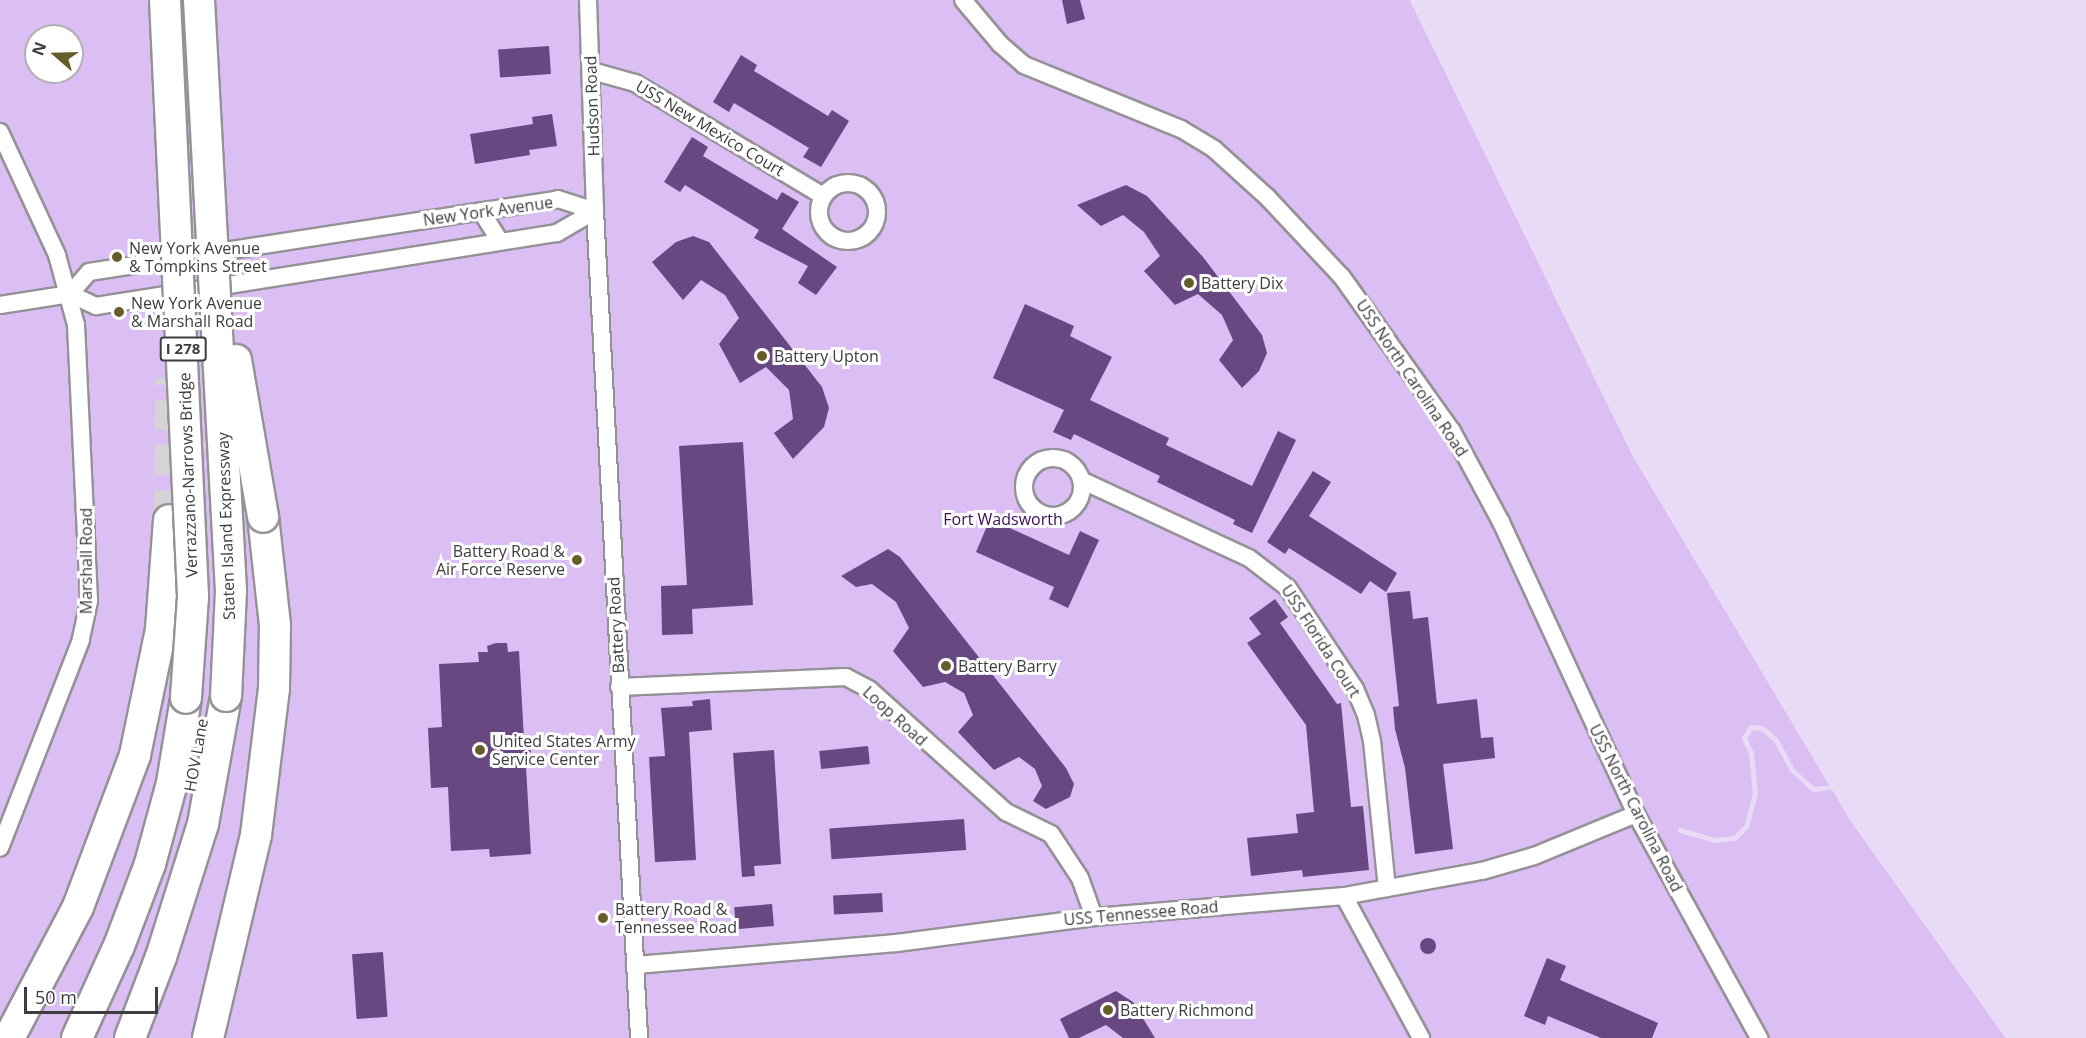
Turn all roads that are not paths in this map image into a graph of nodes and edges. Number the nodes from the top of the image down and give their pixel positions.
1 (165, 0) edge
2 (182, 0) edge
3 (199, 0) edge
4 (588, 0) edge
5 (963, 0) edge
6 (592, 71) junction
7 (0, 132) edge
8 (823, 196) dead end
9 (222, 210) dead end
10 (481, 211) junction
11 (595, 211) junction
12 (499, 240) junction
13 (70, 294) junction
14 (0, 304) edge
15 (1081, 480) dead end
16 (169, 520) tunnel mouth
17 (619, 687) junction
18 (206, 697) junction
19 (185, 813) junction
20 (1636, 814) junction
21 (0, 848) edge
22 (1387, 888) junction
23 (1344, 896) junction
24 (1094, 917) junction
25 (119, 946) junction
26 (230, 953) junction
27 (161, 957) junction
28 (635, 965) junction
29 (95, 998) junction
30 (9, 1038) edge
31 (64, 1038) edge
32 (77, 1038) edge
33 (132, 1038) edge
34 (188, 1038) edge
35 (208, 1038) edge
36 (639, 1038) edge
37 (1421, 1038) edge
38 (1759, 1038) edge

1 - 18 highway, Verrazzano-Narrows Bridge / I 278, bridge
2 - 18 highway, Verrazzano-Narrows Bridge
3 - 18 highway, Staten Island Expressway / I 278, bridge
4 - 6 street, Hudson Road
5 - 20 street, USS North Carolina Road
6 - 8 street, USS New Mexico Court
6 - 11 street, Hudson Road
7 - 13 street, Marshall Road
9 - 26 highway, Staten Island Expressway, bridge
10 - 11 street, New York Avenue
10 - 12 street
10 - 13 street, New York Avenue
11 - 12 street, New York Avenue
11 - 17 street, Battery Road
12 - 13 street, New York Avenue
13 - 14 street
13 - 21 street, Marshall Road
15 - 22 street, USS Florida Court
16 - 30 highway
17 - 24 street, Loop Road
17 - 28 street, Battery Road
18 - 19 highway, HOV Lane
18 - 25 highway, Staten Island Expressway / I 278
18 - 27 highway, Staten Island Expressway / I 278
19 - 25 highway
19 - 27 highway, HOV Lane
20 - 22 street, USS Tennessee Road
20 - 38 street, USS North Carolina Road
22 - 23 street, USS Tennessee Road
23 - 24 street, USS Tennessee Road
23 - 37 street
24 - 28 street, USS Tennessee Road
25 - 29 highway, Staten Island Expressway / I 278
26 - 34 highway
26 - 35 highway, Staten Island Expressway
27 - 33 highway
28 - 36 street, Battery Road
29 - 31 highway
29 - 32 highway, Staten Island Expressway / I 278

